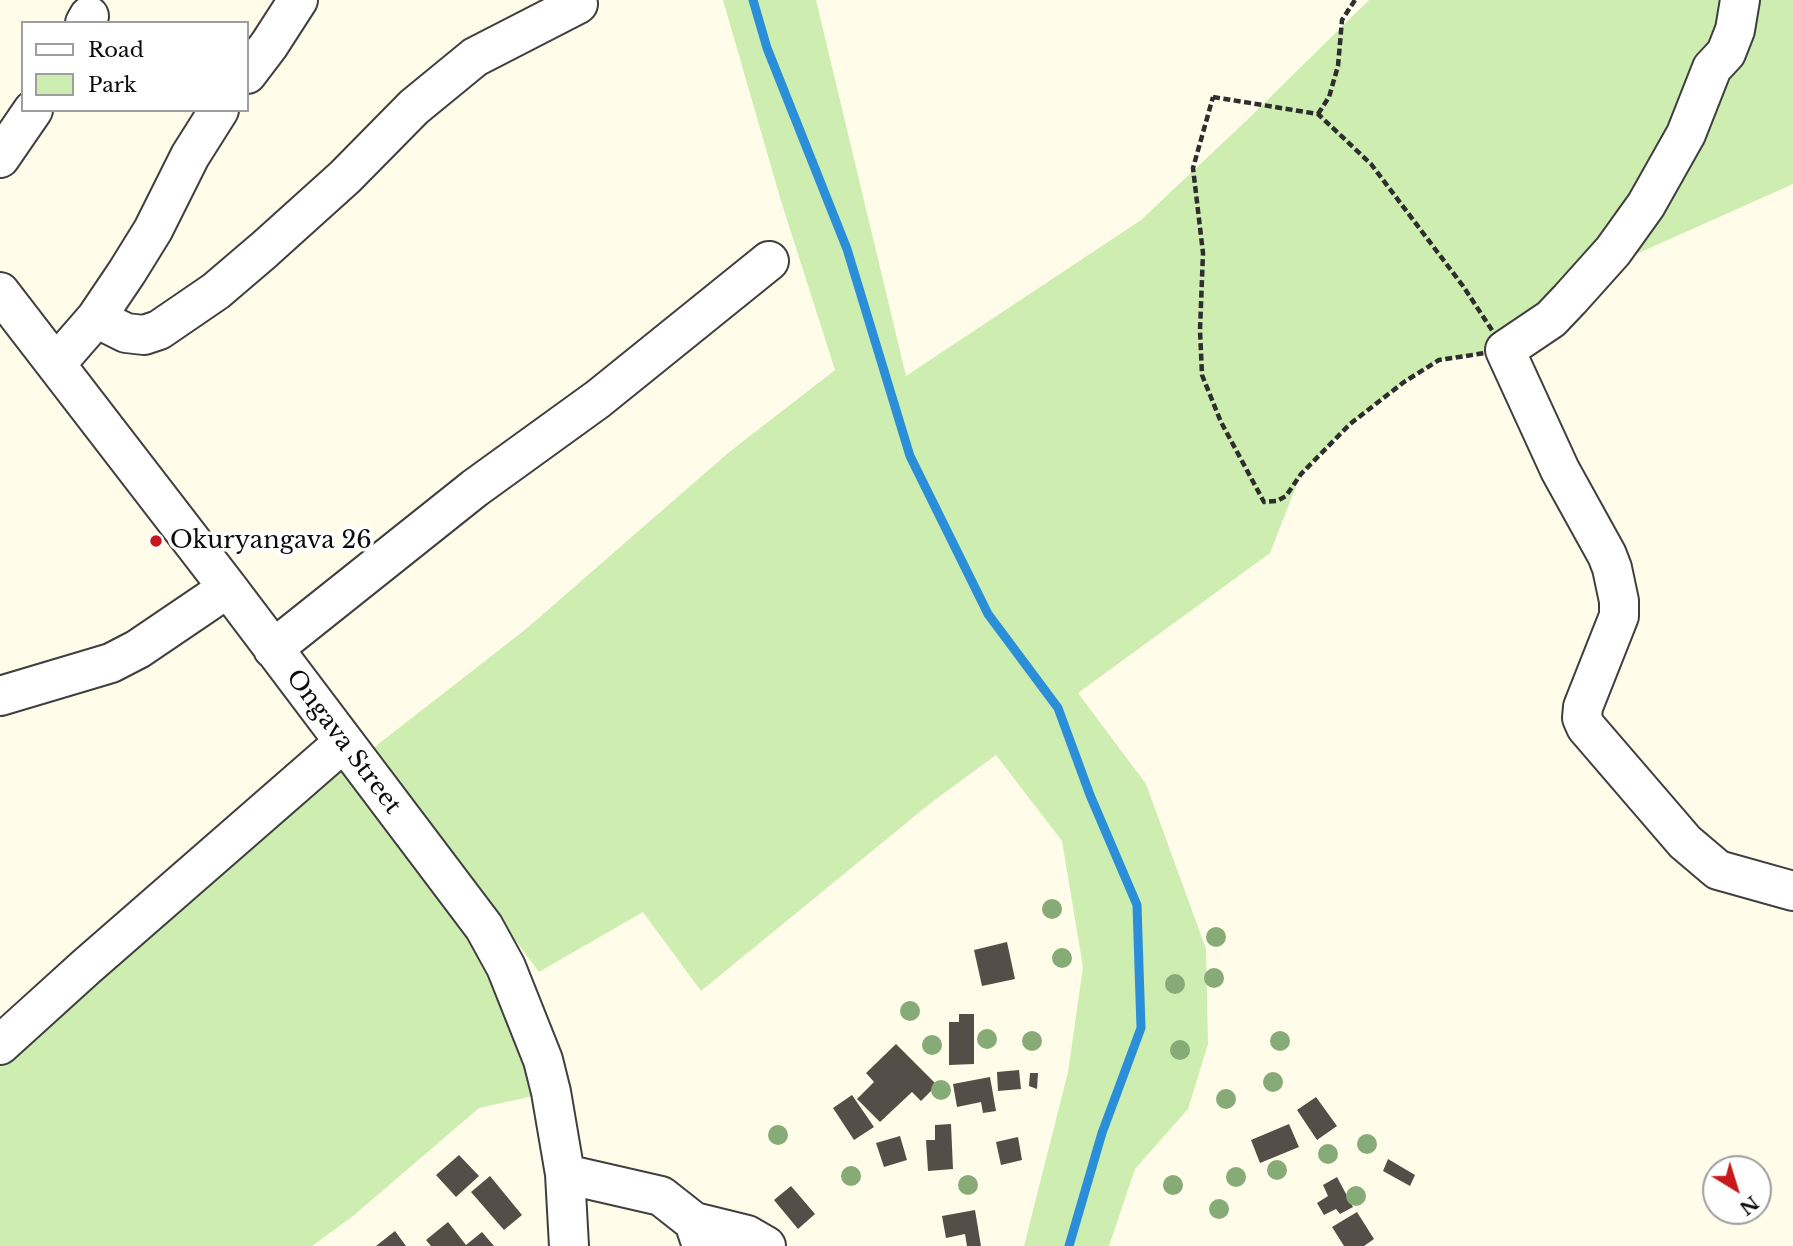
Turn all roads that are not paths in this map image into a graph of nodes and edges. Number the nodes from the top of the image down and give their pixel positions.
1 (298, 0) edge
2 (1740, 0) edge
3 (578, 4) dead end
4 (248, 74) edge
5 (32, 112) edge
6 (218, 112) edge
7 (0, 158) edge
8 (769, 261) dead end
9 (0, 292) edge
10 (96, 318) junction
11 (56, 364) junction
12 (228, 588) junction
13 (273, 649) junction
14 (0, 696) edge
15 (344, 742) junction
16 (1793, 891) edge
17 (0, 1045) edge
18 (565, 1174) junction
19 (698, 1234) edge
20 (569, 1246) edge
21 (766, 1246) edge

1 - 4 street
2 - 16 street
3 - 10 street
5 - 7 street
6 - 10 street
8 - 13 street
9 - 11 street, Ongava Street
10 - 11 street
11 - 12 street, Ongava Street
12 - 13 street, Ongava Street
12 - 14 street
13 - 15 street, Ongava Street
15 - 17 street
15 - 18 street, Ongava Street
18 - 19 street
18 - 20 street, Ongava Street
19 - 21 street

